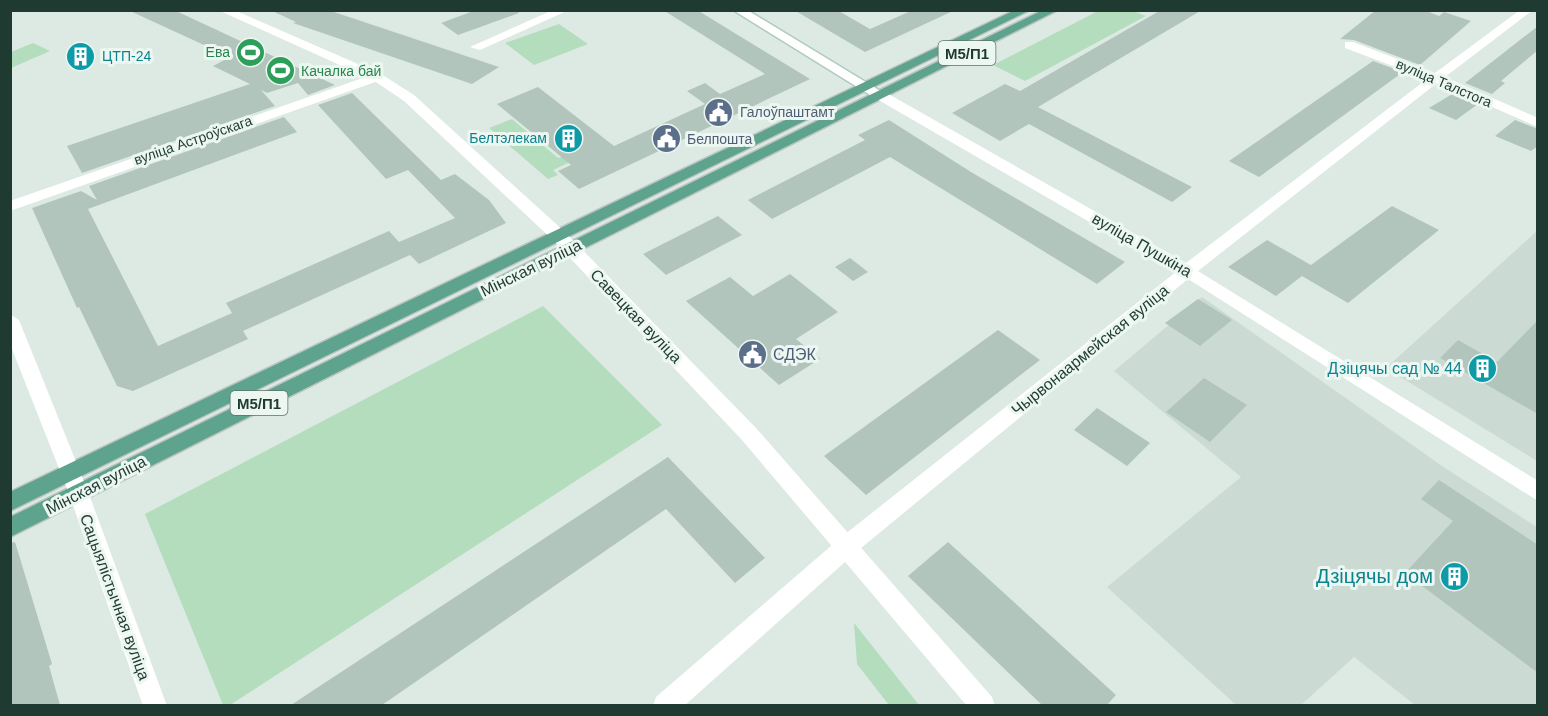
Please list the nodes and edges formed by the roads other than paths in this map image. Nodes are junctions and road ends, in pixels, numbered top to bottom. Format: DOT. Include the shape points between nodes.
graph roads {
  1 [pos="223,10"];
  2 [pos="564,10"];
  3 [pos="738,10"];
  4 [pos="1024,10"];
  5 [pos="1053,10"];
  6 [pos="1528,10"];
  7 [pos="1349,45"];
  8 [pos="476,47"];
  9 [pos="377,77"];
  10 [pos="1436,78"];
  11 [pos="873,91"];
  12 [pos="1538,123"];
  13 [pos="10,206"];
  14 [pos="565,242"];
  15 [pos="1187,271"];
  16 [pos="10,320"];
  17 [pos="74,484"];
  18 [pos="1538,492"];
  19 [pos="10,502"];
  20 [pos="10,528"];
  21 [pos="847,546"];
  22 [pos="155,705"];
  23 [pos="665,705"];
  24 [pos="983,705"];
  1 -- 9 [label="street, Савецкая вуліца"];
  2 -- 8 [label="street"];
  3 -- 11 [label="street, вуліца Пушкіна"];
  4 -- 11 [label="main road, Мінская вуліца / М5/П1"];
  5 -- 11 [label="main road, Мінская вуліца / М5/П1"];
  6 -- 10 [label="street, Чырвонаармейская вуліца"];
  7 -- 10 [label="street, вуліца Талстога"];
  9 -- 13 [label="street, вуліца Астроўскага"];
  9 -- 14 [label="street, Савецкая вуліца" via="410,98"];
  10 -- 12 [label="street, вуліца Талстога"];
  10 -- 15 [label="street, Чырвонаармейская вуліца"];
  11 -- 14 [label="main road, Мінская вуліца / М5/П1"];
  11 -- 15 [label="street, вуліца Пушкіна"];
  14 -- 17 [label="main road, Мінская вуліца / М5/П1"];
  14 -- 21 [label="street, Савецкая вуліца" via="750,434"];
  15 -- 18 [label="street, вуліца Пушкіна"];
  15 -- 21 [label="street, Чырвонаармейская вуліца"];
  16 -- 17 [label="street, Сацыялістычная вуліца"];
  17 -- 19 [label="main road, Мінская вуліца / М5/П1"];
  17 -- 20 [label="main road, Мінская вуліца / М5/П1"];
  17 -- 22 [label="street, Сацыялістычная вуліца"];
  21 -- 23 [label="street, Чырвонаармейская вуліца"];
  21 -- 24 [label="street, Савецкая вуліца"];
}
